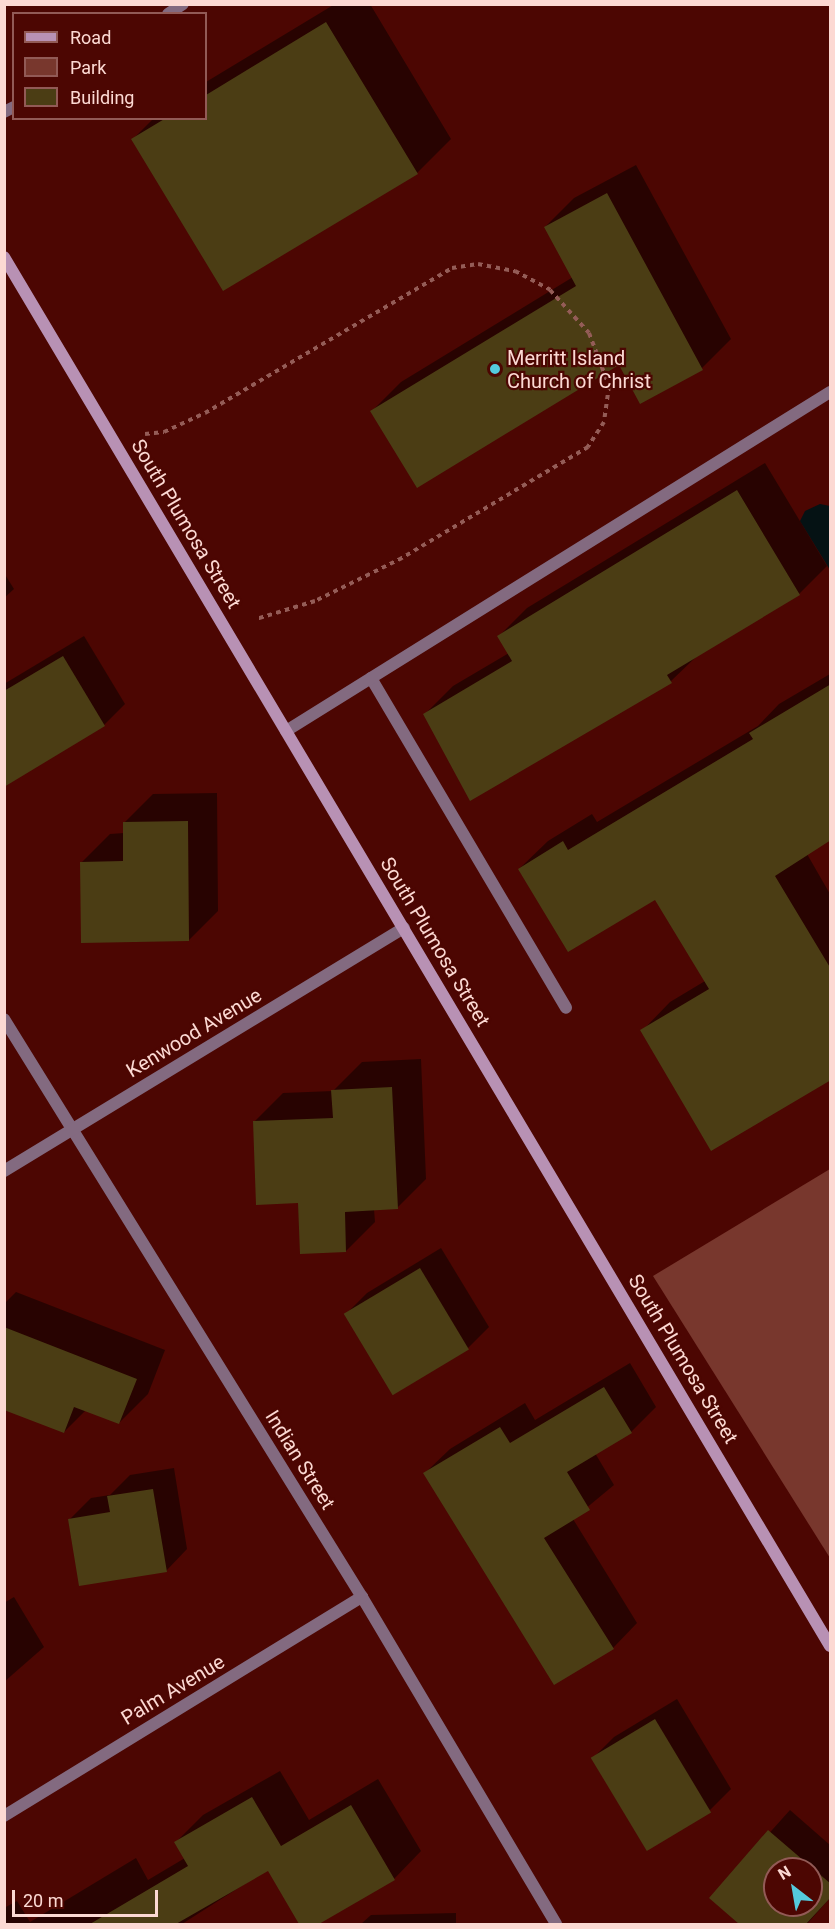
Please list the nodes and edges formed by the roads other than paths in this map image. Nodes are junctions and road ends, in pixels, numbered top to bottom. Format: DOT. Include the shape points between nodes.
graph roads {
  1 [pos="4,257"];
  2 [pos="831,392"];
  3 [pos="371,678"];
  4 [pos="286,730"];
  5 [pos="404,928"];
  6 [pos="566,1008"];
  7 [pos="4,1019"];
  8 [pos="72,1130"];
  9 [pos="4,1171"];
  10 [pos="362,1597"];
  11 [pos="831,1646"];
  12 [pos="4,1816"];
  13 [pos="556,1924"];
  1 -- 4 [label="street, South Plumosa Street"];
  2 -- 3 [label="street"];
  3 -- 4 [label="street"];
  3 -- 6 [label="street"];
  4 -- 5 [label="street, South Plumosa Street"];
  5 -- 8 [label="street, Kenwood Avenue"];
  5 -- 11 [label="street, South Plumosa Street"];
  7 -- 8 [label="street, Indian Street"];
  8 -- 9 [label="street, Kenwood Avenue"];
  8 -- 10 [label="street, Indian Street"];
  10 -- 12 [label="street, Palm Avenue"];
  10 -- 13 [label="street, Indian Street"];
}
